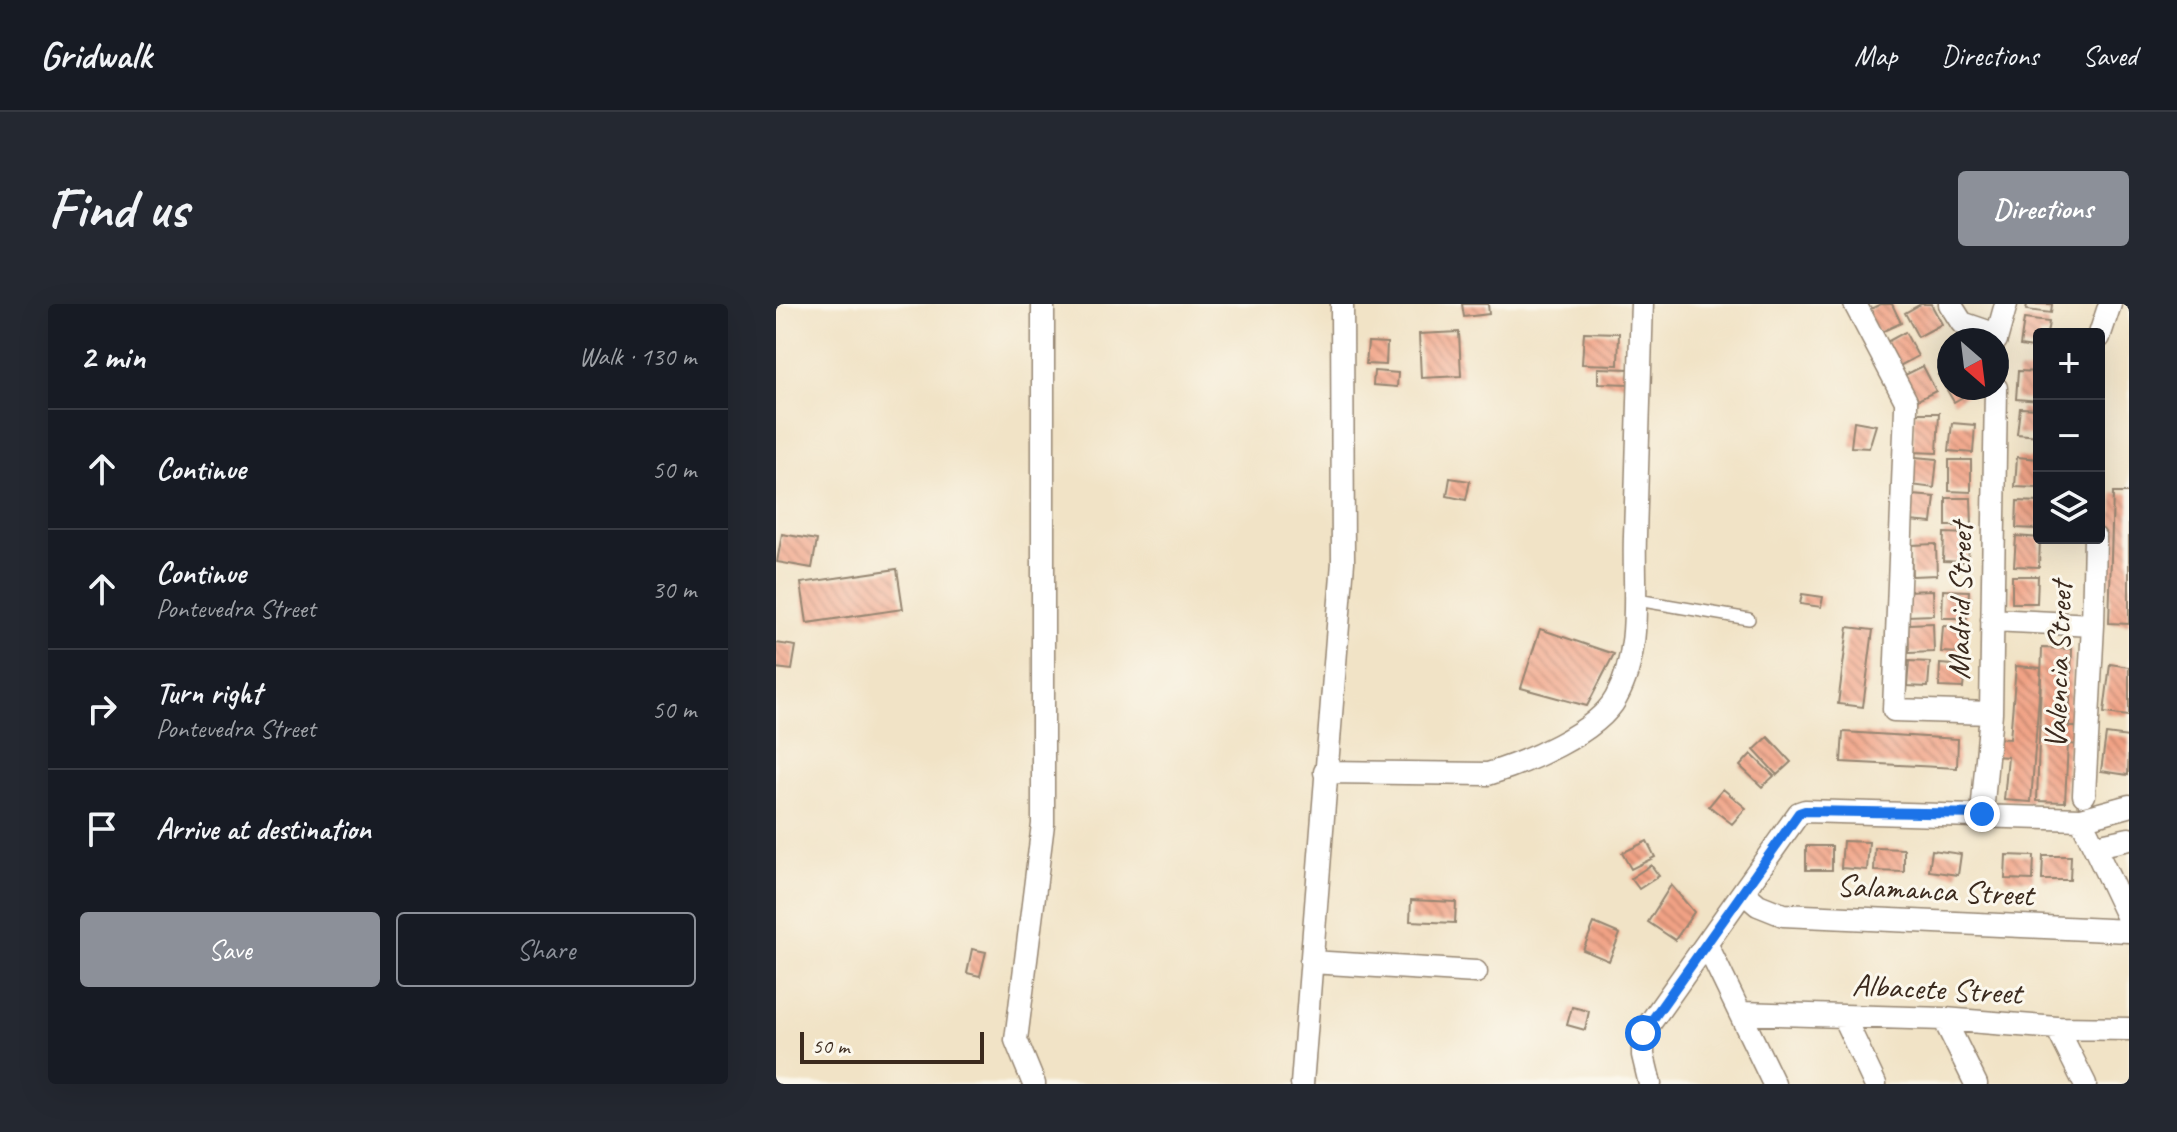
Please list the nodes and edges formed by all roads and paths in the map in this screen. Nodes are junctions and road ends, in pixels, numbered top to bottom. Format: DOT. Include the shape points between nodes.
graph roads {
  1 [pos="1043,304"];
  2 [pos="1342,304"];
  3 [pos="1642,304"];
  4 [pos="1855,304"];
  5 [pos="1950,304"];
  6 [pos="2006,304"];
  7 [pos="2110,304"];
  8 [pos="1973,328"];
  9 [pos="1999,328"];
  10 [pos="2102,328"];
  11 [pos="1996,400"];
  12 [pos="2095,544"];
  13 [pos="1637,600"];
  14 [pos="1749,619"];
  15 [pos="1992,620"];
  16 [pos="2093,625"];
  17 [pos="1991,713"];
  18 [pos="1325,772"];
  19 [pos="2084,795"];
  20 [pos="2129,806"];
  21 [pos="1982,814"];
  22 [pos="2081,819"];
  23 [pos="2129,839"];
  24 [pos="2096,846"];
  25 [pos="1744,893"];
  26 [pos="2129,920"];
  27 [pos="2129,931"];
  28 [pos="1707,945"];
  29 [pos="1311,962"];
  30 [pos="1476,972"];
  31 [pos="1741,1013"];
  32 [pos="1843,1016"];
  33 [pos="1944,1019"];
  34 [pos="2057,1028"];
  35 [pos="2129,1029"];
  36 [pos="1034,1084"];
  37 [pos="1302,1084"];
  38 [pos="1650,1084"];
  39 [pos="1774,1084"];
  40 [pos="1875,1084"];
  41 [pos="1976,1084"];
  42 [pos="2085,1084"];
  1 -- 36 [label="street" via="1043,824 1016,1040"];
  2 -- 18 [label="street" via="1343,562"];
  3 -- 13 [label="street"];
  4 -- 17 [label="street" via="1906,401 1894,710"];
  5 -- 8 [label="street" via="1962,323"];
  6 -- 9 [label="street"];
  7 -- 10 [label="street"];
  11 -- 15 [label="street, Madrid Street"];
  12 -- 16 [label="street, Valencia Street"];
  13 -- 14 [label="lane"];
  13 -- 18 [label="street" via="1628,665 1616,698 1565,742 1488,774"];
  15 -- 16 [label="street"];
  15 -- 17 [label="street, Madrid Street"];
  16 -- 19 [label="street, Valencia Street"];
  17 -- 21 [label="street, Madrid Street"];
  18 -- 29 [label="street"];
  20 -- 22 [label="street"];
  21 -- 22 [label="street"];
  21 -- 25 [label="street" via="1805,811"];
  22 -- 24 [label="street"];
  23 -- 24 [label="street"];
  24 -- 26 [label="street"];
  25 -- 27 [label="street, Salamanca Street" via="1783,915"];
  25 -- 28 [label="street"];
  28 -- 31 [label="street"];
  28 -- 38 [label="street" via="1643,1033"];
  29 -- 30 [label="street"];
  29 -- 37 [label="street"];
  31 -- 32 [label="street, Albacete Street"];
  31 -- 39 [label="street"];
  32 -- 33 [label="street, Albacete Street"];
  32 -- 40 [label="street"];
  33 -- 34 [label="street, Albacete Street"];
  33 -- 41 [label="street"];
  34 -- 35 [label="street, Albacete Street"];
  34 -- 42 [label="street"];
}
